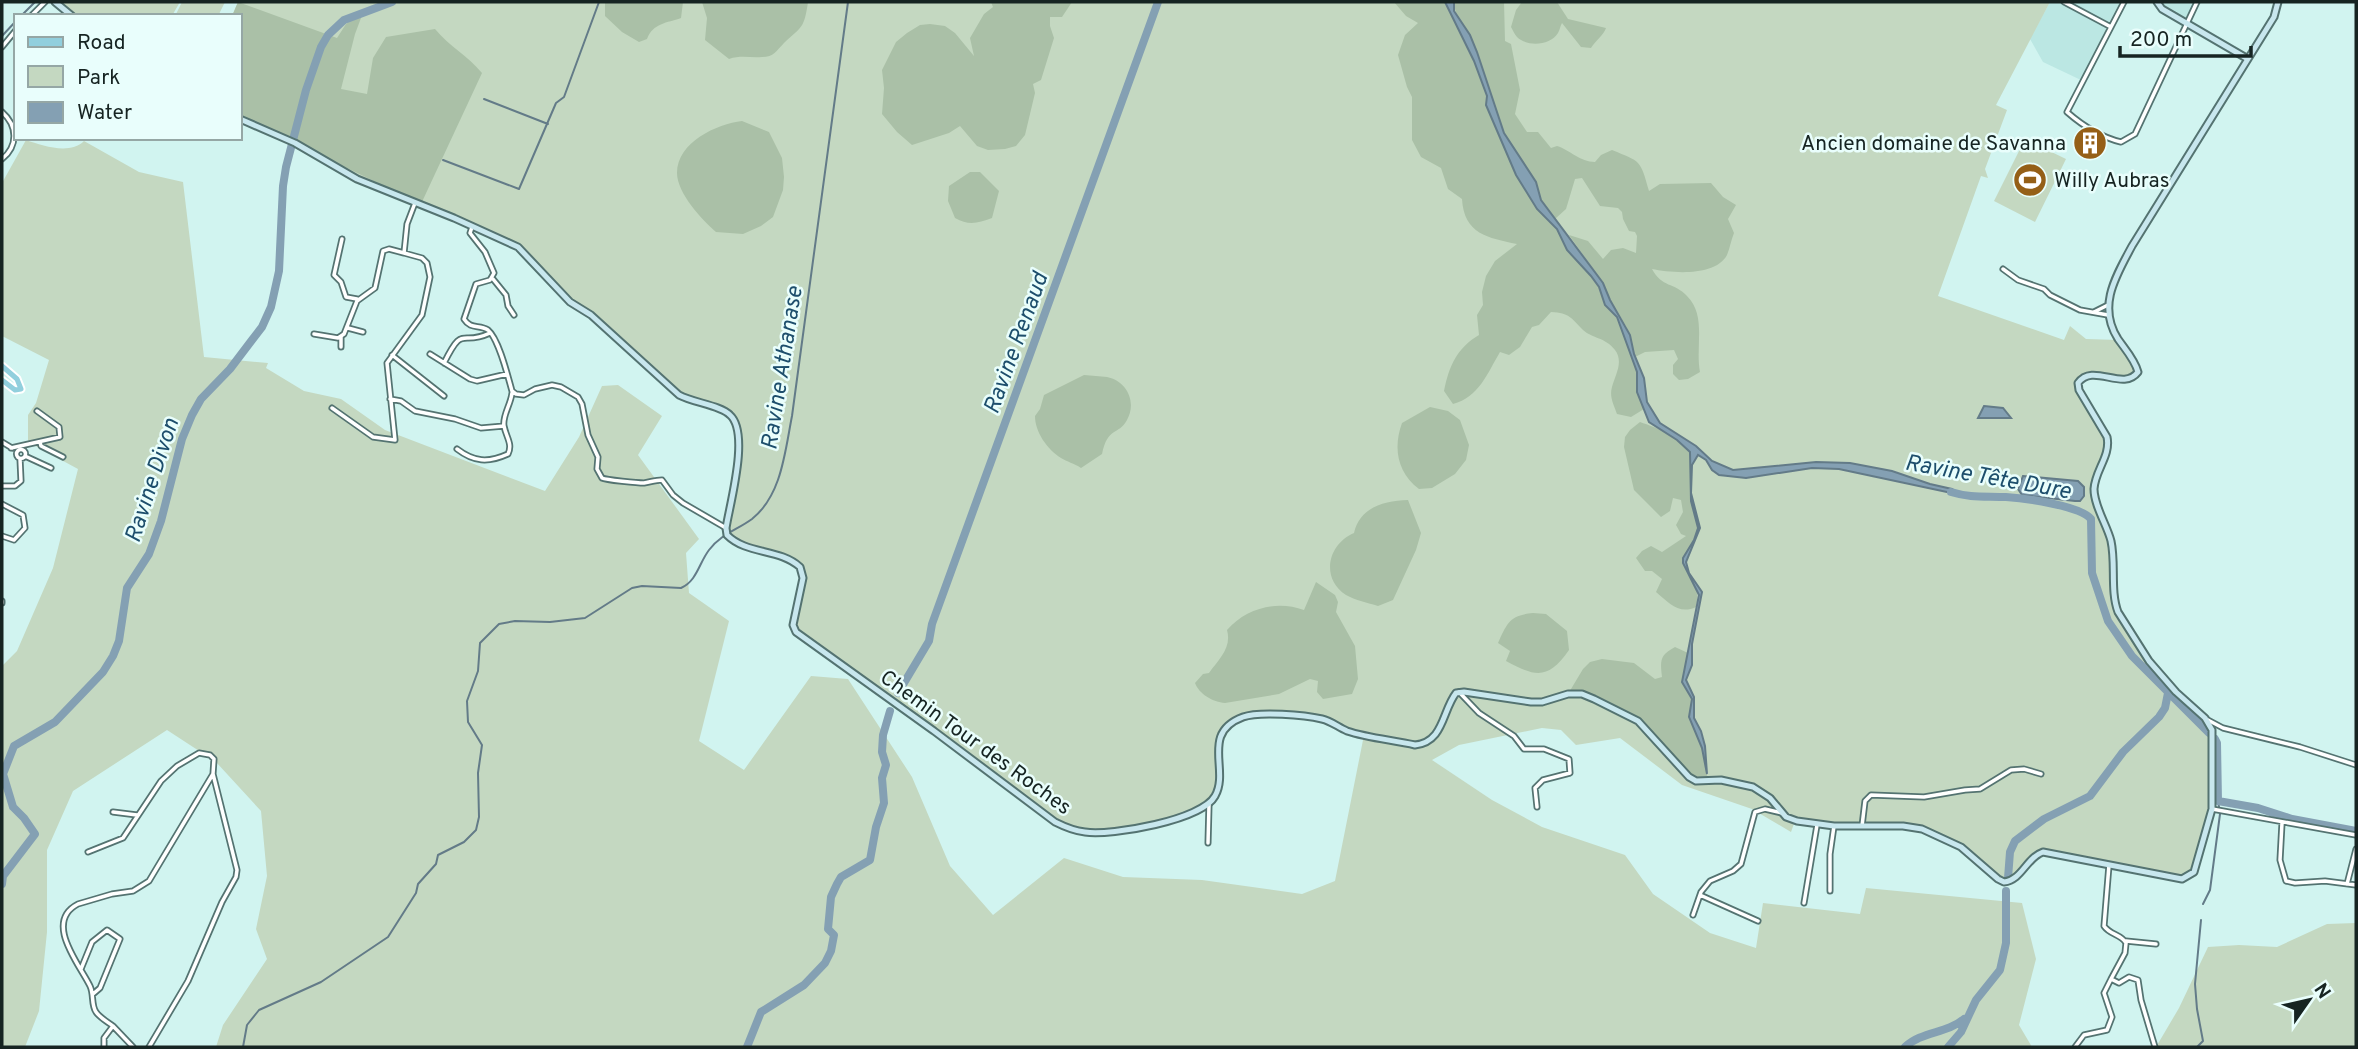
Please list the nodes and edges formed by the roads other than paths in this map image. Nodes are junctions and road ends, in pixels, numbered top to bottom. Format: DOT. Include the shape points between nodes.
graph roads {
  1 [pos="55,2"];
  2 [pos="2064,2"];
  3 [pos="2124,2"];
  4 [pos="2157,2"];
  5 [pos="2197,2"];
  6 [pos="2278,2"];
  7 [pos="70,14"];
  8 [pos="2187,23"];
  9 [pos="2111,27"];
  10 [pos="14,33"];
  11 [pos="2,47"];
  12 [pos="2248,59"];
  13 [pos="2,112"];
  14 [pos="242,119"];
  15 [pos="14,134"];
  16 [pos="15,140"];
  17 [pos="2,159"];
  18 [pos="415,203"];
  19 [pos="472,226"];
  20 [pos="342,239"];
  21 [pos="404,253"];
  22 [pos="2003,270"];
  23 [pos="493,279"];
  24 [pos="359,299"];
  25 [pos="2108,305"];
  26 [pos="2093,313"];
  27 [pos="514,315"];
  28 [pos="2108,315"];
  29 [pos="348,328"];
  30 [pos="363,332"];
  31 [pos="490,333"];
  32 [pos="314,334"];
  33 [pos="341,337"];
  34 [pos="341,347"];
  35 [pos="430,354"];
  36 [pos="392,355"];
  37 [pos="444,363"];
  38 [pos="2,366"];
  39 [pos="507,374"];
  40 [pos="2,380"];
  41 [pos="512,391"];
  42 [pos="444,396"];
  43 [pos="390,399"];
  44 [pos="332,408"];
  45 [pos="37,411"];
  46 [pos="504,426"];
  47 [pos="2,442"];
  48 [pos="40,442"];
  49 [pos="11,448"];
  50 [pos="457,449"];
  51 [pos="64,457"];
  52 [pos="22,458"];
  53 [pos="51,468"];
  54 [pos="2,486"];
  55 [pos="2,504"];
  56 [pos="726,528"];
  57 [pos="2,536"];
  58 [pos="1458,692"];
  59 [pos="2205,718"];
  60 [pos="2356,765"];
  61 [pos="213,774"];
  62 [pos="2041,774"];
  63 [pos="1209,805"];
  64 [pos="1537,807"];
  65 [pos="2212,809"];
  66 [pos="113,813"];
  67 [pos="1782,813"];
  68 [pos="137,815"];
  69 [pos="2282,823"];
  70 [pos="1817,825"];
  71 [pos="1834,826"];
  72 [pos="1863,826"];
  73 [pos="2356,835"];
  74 [pos="1208,843"];
  75 [pos="2356,849"];
  76 [pos="88,852"];
  77 [pos="2109,865"];
  78 [pos="2347,884"];
  79 [pos="2356,885"];
  80 [pos="1830,891"];
  81 [pos="1701,893"];
  82 [pos="1804,903"];
  83 [pos="1693,915"];
  84 [pos="1758,920"];
  85 [pos="2126,941"];
  86 [pos="2156,944"];
  87 [pos="81,969"];
  88 [pos="2111,979"];
  89 [pos="93,994"];
  90 [pos="113,1026"];
  91 [pos="104,1047"];
  92 [pos="133,1047"];
  93 [pos="149,1047"];
  94 [pos="2075,1047"];
  95 [pos="2155,1047"];
  1 -- 7 [label="street"];
  2 -- 9 [label="street"];
  3 -- 9 [label="street"];
  4 -- 8 [label="street"];
  5 -- 8 [label="street"];
  6 -- 12 [label="street"];
  8 -- 9 [label="street" via="2135,134 2122,142 2082,125 2067,111"];
  8 -- 12 [label="street"];
  10 -- 11 [label="street"];
  12 -- 25 [label="street" via="2132,246"];
  13 -- 15 [label="street" via="10,119"];
  14 -- 18 [label="street" via="357,179"];
  16 -- 17 [label="street"];
  18 -- 19 [label="street"];
  18 -- 21 [label="street"];
  19 -- 23 [label="street" via="470,233 493,268"];
  19 -- 56 [label="street" via="525,252 570,302 591,315 680,395 733,417 740,447"];
  20 -- 24 [label="street" via="334,275 346,297"];
  21 -- 24 [label="street" via="383,251 375,288"];
  21 -- 36 [label="street" via="422,258 430,277 422,315"];
  22 -- 26 [label="street"];
  23 -- 27 [label="street"];
  23 -- 31 [label="street" via="477,284 464,319 471,327"];
  24 -- 29 [label="street"];
  25 -- 26 [label="street"];
  25 -- 28 [label="street"];
  26 -- 28 [label="street"];
  28 -- 59 [label="street" via="2138,372 2125,380 2098,375 2078,383 2108,445 2094,494 2115,564 2115,604 2139,648"];
  29 -- 30 [label="street"];
  29 -- 33 [label="street"];
  31 -- 37 [label="street" via="458,339"];
  31 -- 39 [label="street"];
  32 -- 33 [label="street"];
  33 -- 34 [label="street"];
  35 -- 37 [label="street"];
  36 -- 42 [label="street"];
  36 -- 43 [label="street" via="387,363"];
  37 -- 39 [label="street" via="477,381"];
  38 -- 40 [label="main road" via="21,389"];
  39 -- 41 [label="street"];
  41 -- 46 [label="street"];
  41 -- 56 [label="street" via="524,395 552,384 578,397 602,478 644,483 662,480 683,503"];
  43 -- 44 [label="street" via="396,440 373,437"];
  43 -- 46 [label="street" via="415,411 481,428"];
  45 -- 48 [label="street" via="61,432 58,438"];
  46 -- 50 [label="street" via="510,447 505,456 474,460"];
  47 -- 49 [label="street"];
  48 -- 49 [label="street"];
  48 -- 51 [label="street"];
  49 -- 52 [label="street"];
  52 -- 53 [label="street"];
  52 -- 54 [label="street" via="21,481"];
  55 -- 57 [label="street" via="23,515 25,528 14,540"];
  56 -- 63 [label="street, Chemin Tour des Roches" via="736,544 785,557 800,567 803,578 793,625 796,632 1055,822 1087,833 1124,831 1199,812"];
  58 -- 63 [label="street" via="1442,728 1415,745 1347,731 1322,719 1261,714 1233,722 1217,747 1219,787"];
  58 -- 64 [label="street" via="1524,749 1544,749 1569,759 1570,774 1543,780 1535,788"];
  58 -- 67 [label="street" via="1531,702 1582,694 1638,721 1689,777 1744,784 1765,793"];
  59 -- 60 [label="street" via="2223,728"];
  59 -- 65 [label="street" via="2213,735"];
  61 -- 68 [label="street" via="214,759 199,753 172,770"];
  61 -- 87 [label="street" via="144,886 69,910 65,938"];
  61 -- 93 [label="street" via="236,877 188,981"];
  62 -- 72 [label="street" via="2011,770 1980,789 1924,797 1871,795 1865,801"];
  63 -- 74 [label="street"];
  65 -- 69 [label="street"];
  65 -- 77 [label="street" via="2189,876 2172,879"];
  66 -- 68 [label="street"];
  67 -- 70 [label="street" via="1794,821"];
  67 -- 81 [label="street" via="1755,812 1741,864 1710,881"];
  68 -- 76 [label="street" via="123,838"];
  69 -- 73 [label="street"];
  69 -- 78 [label="street" via="2280,860 2286,881"];
  70 -- 71 [label="street"];
  70 -- 82 [label="street"];
  71 -- 72 [label="street"];
  71 -- 80 [label="street"];
  72 -- 77 [label="street" via="1903,826 1938,835 1961,847 2004,882 2017,877 2032,857 2043,852"];
  75 -- 78 [label="street"];
  77 -- 85 [label="street" via="2104,926"];
  78 -- 79 [label="street"];
  81 -- 83 [label="street"];
  81 -- 84 [label="street"];
  85 -- 86 [label="street"];
  85 -- 88 [label="street"];
  87 -- 89 [label="street"];
  87 -- 89 [label="street" via="92,942 107,930 120,939 100,988"];
  88 -- 94 [label="street" via="2104,993 2112,1017 2107,1030 2084,1035"];
  88 -- 95 [label="street" via="2119,983 2129,977 2138,979"];
  89 -- 90 [label="street" via="96,1013"];
  90 -- 91 [label="street" via="104,1038"];
  90 -- 92 [label="street"];
}
